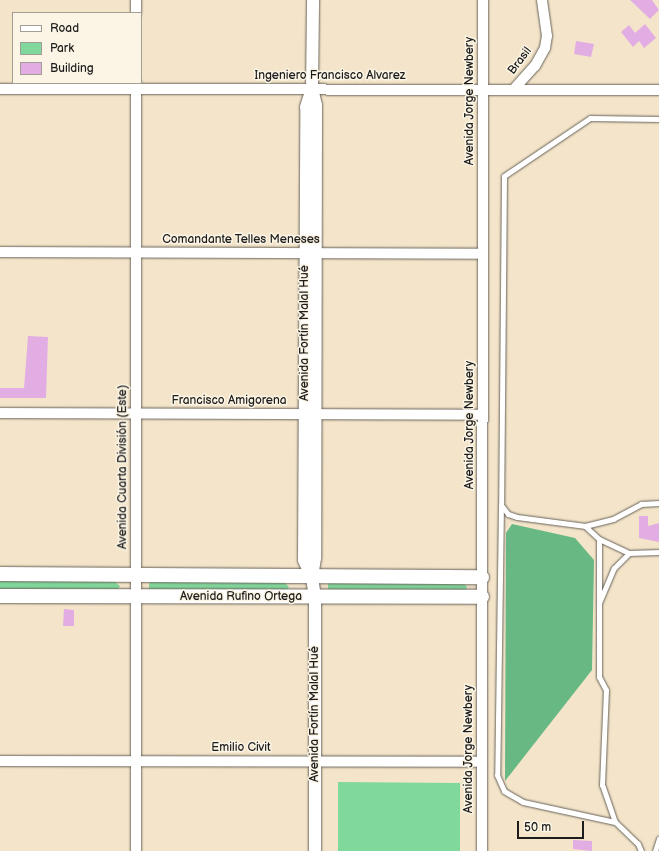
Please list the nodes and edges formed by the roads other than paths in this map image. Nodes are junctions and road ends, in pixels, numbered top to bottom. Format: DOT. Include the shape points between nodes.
graph roads {
  1 [pos="136,0"];
  2 [pos="313,0"];
  3 [pos="483,0"];
  4 [pos="542,0"];
  5 [pos="136,12"];
  6 [pos="136,86"];
  7 [pos="312,88"];
  8 [pos="0,89"];
  9 [pos="483,89"];
  10 [pos="514,89"];
  11 [pos="659,90"];
  12 [pos="659,119"];
  13 [pos="0,252"];
  14 [pos="136,253"];
  15 [pos="311,254"];
  16 [pos="483,254"];
  17 [pos="0,414"];
  18 [pos="136,414"];
  19 [pos="310,415"];
  20 [pos="483,415"];
  21 [pos="659,503"];
  22 [pos="501,505"];
  23 [pos="585,526"];
  24 [pos="599,539"];
  25 [pos="659,552"];
  26 [pos="629,554"];
  27 [pos="0,574"];
  28 [pos="136,575"];
  29 [pos="482,577"];
  30 [pos="312,578"];
  31 [pos="0,596"];
  32 [pos="136,596"];
  33 [pos="316,597"];
  34 [pos="482,597"];
  35 [pos="599,602"];
  36 [pos="0,761"];
  37 [pos="136,761"];
  38 [pos="315,761"];
  39 [pos="482,762"];
  40 [pos="614,822"];
  41 [pos="659,839"];
  42 [pos="656,849"];
  43 [pos="136,851"];
  44 [pos="315,851"];
  45 [pos="482,851"];
  46 [pos="641,851"];
  1 -- 5 [label="street"];
  2 -- 7 [label="street, Avenida Fortín Malal Hué"];
  3 -- 9 [label="street, Avenida Jorge Newbery"];
  4 -- 10 [label="street, Brasil" via="547,36 545,48 536,66"];
  6 -- 7 [label="street, Ingeniero Francisco Alvarez"];
  6 -- 8 [label="street, Ingeniero Francisco Alvarez"];
  6 -- 14 [label="street, Avenida Cuarta División (Este)"];
  7 -- 9 [label="street, Ingeniero Francisco Alvarez"];
  7 -- 15 [label="street, Avenida Fortín Malal Hué" via="306,107"];
  9 -- 10 [label="street, Ingeniero Francisco Alvarez"];
  9 -- 16 [label="street, Avenida Jorge Newbery"];
  10 -- 11 [label="street, Ingeniero Francisco Alvarez"];
  12 -- 22 [label="lane" via="590,118 504,176"];
  13 -- 14 [label="street, Comandante Telles Meneses"];
  14 -- 15 [label="street, Comandante Telles Meneses"];
  14 -- 18 [label="street, Avenida Cuarta División (Este)"];
  15 -- 16 [label="street, Comandante Telles Meneses"];
  15 -- 19 [label="street, Avenida Fortín Malal Hué"];
  16 -- 20 [label="street, Avenida Jorge Newbery"];
  17 -- 18 [label="street, Francisco Amigorena"];
  18 -- 19 [label="street, Francisco Amigorena"];
  18 -- 28 [label="street, Avenida Cuarta División (Este)"];
  19 -- 20 [label="street, Francisco Amigorena"];
  19 -- 30 [label="street, Avenida Fortín Malal Hué" via="304,560"];
  20 -- 29 [label="street, Avenida Jorge Newbery"];
  21 -- 23 [label="lane" via="641,504 613,519"];
  22 -- 23 [label="lane" via="508,514 518,517"];
  22 -- 40 [label="lane" via="497,775 504,791 523,802"];
  23 -- 24 [label="lane"];
  24 -- 26 [label="lane"];
  24 -- 35 [label="lane"];
  25 -- 26 [label="lane"];
  26 -- 35 [label="lane" via="614,568"];
  27 -- 28 [label="main road, Avenida Rufino Ortega"];
  28 -- 30 [label="main road, Avenida Rufino Ortega"];
  28 -- 32 [label="street, Avenida Cuarta División (Este)"];
  29 -- 30 [label="main road, Avenida Rufino Ortega"];
  29 -- 34 [label="street, Avenida Jorge Newbery"];
  30 -- 33 [label="street, Avenida Fortín Malal Hué"];
  31 -- 32 [label="main road, Avenida Rufino Ortega"];
  32 -- 33 [label="main road, Avenida Rufino Ortega"];
  32 -- 37 [label="street, Avenida Cuarta División (Este)"];
  33 -- 34 [label="main road, Avenida Rufino Ortega"];
  33 -- 38 [label="street, Avenida Fortín Malal Hué"];
  34 -- 39 [label="street, Avenida Jorge Newbery"];
  35 -- 40 [label="lane" via="599,677 606,690 602,785"];
  36 -- 37 [label="street, Emilio Civit"];
  37 -- 38 [label="street, Emilio Civit"];
  37 -- 43 [label="street, Avenida Cuarta División (Este)"];
  38 -- 39 [label="street, Emilio Civit"];
  38 -- 44 [label="street, Avenida Fortín Malal Hué"];
  39 -- 45 [label="street, Avenida Jorge Newbery"];
  40 -- 46 [label="lane" via="638,844"];
  41 -- 42 [label="lane"];
}
